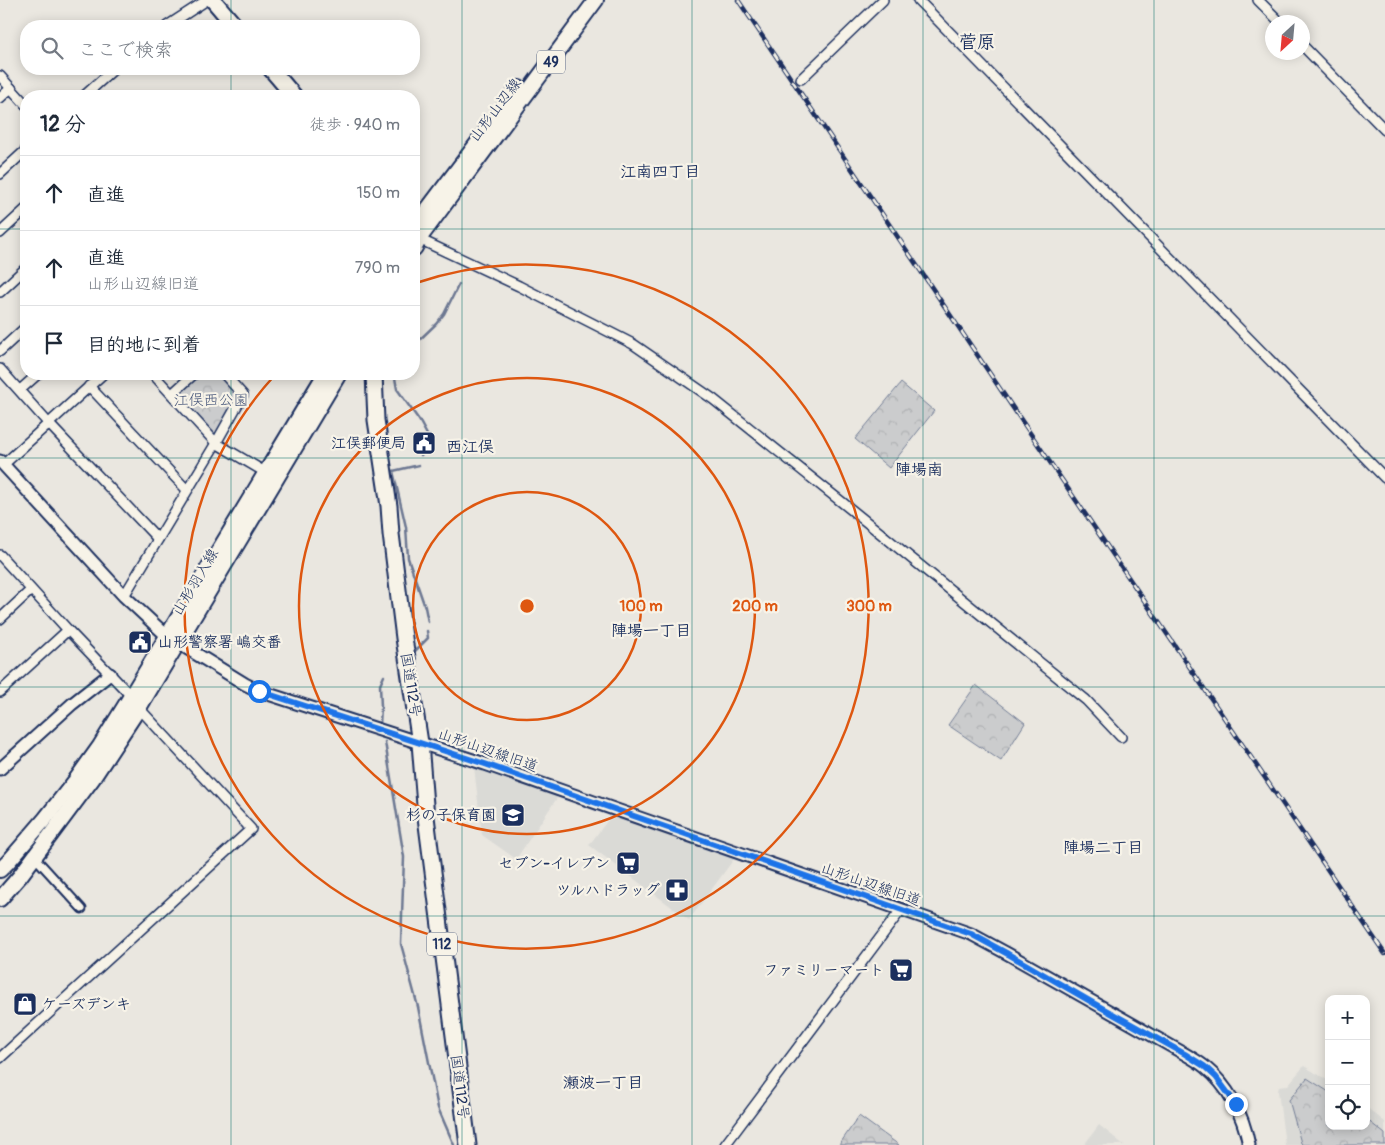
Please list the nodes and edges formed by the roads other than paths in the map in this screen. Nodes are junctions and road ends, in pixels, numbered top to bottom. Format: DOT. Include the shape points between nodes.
graph roads {
  1 [pos="207,0"];
  2 [pos="213,0"];
  3 [pos="586,0"];
  4 [pos="596,0"];
  5 [pos="883,0"];
  6 [pos="918,0"];
  7 [pos="1258,0"];
  8 [pos="1273,15"];
  9 [pos="176,20"];
  10 [pos="230,20"];
  11 [pos="1310,54"];
  12 [pos="107,75"];
  13 [pos="276,75"];
  14 [pos="0,76"];
  15 [pos="801,79"];
  16 [pos="11,88"];
  17 [pos="91,90"];
  18 [pos="289,90"];
  19 [pos="0,98"];
  20 [pos="20,98"];
  21 [pos="500,121"];
  22 [pos="1385,130"];
  23 [pos="20,156"];
  24 [pos="0,174"];
  25 [pos="20,214"];
  26 [pos="420,230"];
  27 [pos="0,233"];
  28 [pos="420,239"];
  29 [pos="20,274"];
  30 [pos="0,292"];
  31 [pos="20,333"];
  32 [pos="0,351"];
  33 [pos="0,369"];
  34 [pos="31,380"];
  35 [pos="96,380"];
  36 [pos="159,380"];
  37 [pos="187,380"];
  38 [pos="229,380"];
  39 [pos="321,380"];
  40 [pos="335,380"];
  41 [pos="374,380"];
  42 [pos="90,386"];
  43 [pos="20,390"];
  44 [pos="172,394"];
  45 [pos="49,424"];
  46 [pos="216,443"];
  47 [pos="1,465"];
  48 [pos="265,472"];
  49 [pos="1385,478"];
  50 [pos="187,490"];
  51 [pos="158,539"];
  52 [pos="0,555"];
  53 [pos="31,590"];
  54 [pos="124,596"];
  55 [pos="0,619"];
  56 [pos="68,630"];
  57 [pos="172,640"];
  58 [pos="110,674"];
  59 [pos="0,692"];
  60 [pos="135,702"];
  61 [pos="1121,737"];
  62 [pos="420,743"];
  63 [pos="0,769"];
  64 [pos="40,863"];
  65 [pos="0,870"];
  66 [pos="0,899"];
  67 [pos="82,909"];
  68 [pos="901,910"];
  69 [pos="0,1058"];
  70 [pos="468,1145"];
  71 [pos="725,1145"];
  72 [pos="1249,1145"];
  1 -- 9 [label="street"];
  2 -- 10 [label="highway"];
  3 -- 21 [label="main road, 山形山辺線 / 49"];
  4 -- 21 [label="main road, 山形山辺線 / 49"];
  5 -- 15 [label="street"];
  6 -- 49 [label="street"];
  7 -- 8 [label="street"];
  11 -- 22 [label="street"];
  12 -- 17 [label="street"];
  13 -- 18 [label="highway"];
  14 -- 16 [label="street"];
  16 -- 19 [label="street"];
  16 -- 20 [label="street"];
  21 -- 26 [label="main road, 山形山辺線 / 49"];
  23 -- 24 [label="street"];
  25 -- 27 [label="street"];
  28 -- 61 [label="street" via="633,344 713,399 1086,700"];
  29 -- 30 [label="street"];
  31 -- 32 [label="street"];
  33 -- 43 [label="street"];
  34 -- 43 [label="street"];
  35 -- 42 [label="street"];
  36 -- 44 [label="street"];
  37 -- 44 [label="street"];
  38 -- 46 [label="street" via="243,395"];
  39 -- 48 [label="main road, 山形羽入線"];
  40 -- 57 [label="main road, 山形羽入線"];
  41 -- 62 [label="highway, 国道112号 / 112" via="376,420"];
  42 -- 45 [label="street"];
  42 -- 50 [label="street"];
  43 -- 45 [label="street"];
  44 -- 46 [label="street"];
  45 -- 47 [label="street"];
  45 -- 51 [label="street"];
  46 -- 48 [label="street"];
  46 -- 50 [label="street"];
  47 -- 54 [label="street, 山形山辺線旧道"];
  48 -- 57 [label="main road, 山形羽入線"];
  50 -- 51 [label="street"];
  51 -- 54 [label="street"];
  52 -- 53 [label="street"];
  53 -- 55 [label="street"];
  53 -- 56 [label="street"];
  54 -- 57 [label="street, 山形山辺線旧道"];
  56 -- 58 [label="street"];
  56 -- 59 [label="street"];
  57 -- 60 [label="main road, 山形羽入線"];
  57 -- 62 [label="street, 山形山辺線旧道" via="259,691"];
  58 -- 60 [label="street"];
  58 -- 63 [label="street"];
  60 -- 65 [label="main road, 山形羽入線" via="45,819"];
  60 -- 66 [label="main road, 山形羽入線" via="93,778"];
  60 -- 69 [label="street" via="251,829"];
  62 -- 68 [label="street, 山形山辺線旧道"];
  62 -- 70 [label="highway, 国道112号 / 112" via="428,836"];
  64 -- 67 [label="street"];
  68 -- 71 [label="street"];
  68 -- 72 [label="street, 山形山辺線旧道" via="971,934 1204,1066 1236,1104"];
}
